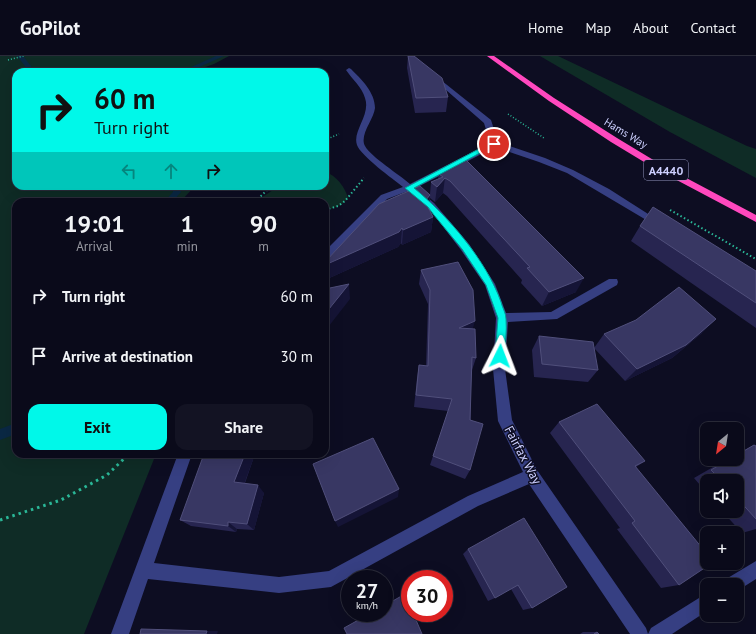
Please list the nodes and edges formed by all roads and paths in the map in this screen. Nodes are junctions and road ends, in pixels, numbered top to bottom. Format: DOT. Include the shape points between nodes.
graph roads {
  1 [pos="24,56"];
  2 [pos="490,56"];
  3 [pos="8,60"];
  4 [pos="425,69"];
  5 [pos="349,70"];
  6 [pos="341,133"];
  7 [pos="329,138"];
  8 [pos="494,144"];
  9 [pos="365,177"];
  10 [pos="409,188"];
  11 [pos="267,190"];
  12 [pos="259,198"];
  13 [pos="329,209"];
  14 [pos="651,219"];
  15 [pos="756,219"];
  16 [pos="329,253"];
  17 [pos="613,282"];
  18 [pos="502,318"];
  19 [pos="125,458"];
  20 [pos="184,458"];
  21 [pos="532,474"];
  22 [pos="0,520"];
  23 [pos="756,569"];
  24 [pos="144,570"];
  25 [pos="742,578"];
  26 [pos="700,606"];
  27 [pos="120,634"];
  28 [pos="640,634"];
  29 [pos="657,634"];
  1 -- 3 [label="path"];
  2 -- 15 [label="highway, Hams Way / A4440" via="586,122 658,166"];
  4 -- 8 [label="street" via="482,115 488,122"];
  5 -- 10 [label="street, Fairfax Way" via="369,97 370,108 360,139 361,146"];
  6 -- 7 [label="path"];
  8 -- 10 [label="street"];
  8 -- 14 [label="street" via="535,156 584,178"];
  9 -- 13 [label="path" via="341,205"];
  10 -- 16 [label="street" via="384,198"];
  10 -- 18 [label="street, Fairfax Way" via="430,206 465,247 490,284"];
  11 -- 12 [label="path"];
  17 -- 18 [label="street" via="553,316"];
  18 -- 21 [label="street, Fairfax Way" via="499,369 505,421"];
  19 -- 22 [label="path" via="108,475 61,500"];
  20 -- 24 [label="street"];
  21 -- 24 [label="street" via="473,501 331,579 278,585"];
  21 -- 28 [label="street, Fairfax Way"];
  23 -- 25 [label="street"];
  24 -- 27 [label="street"];
  26 -- 29 [label="street"];
}
